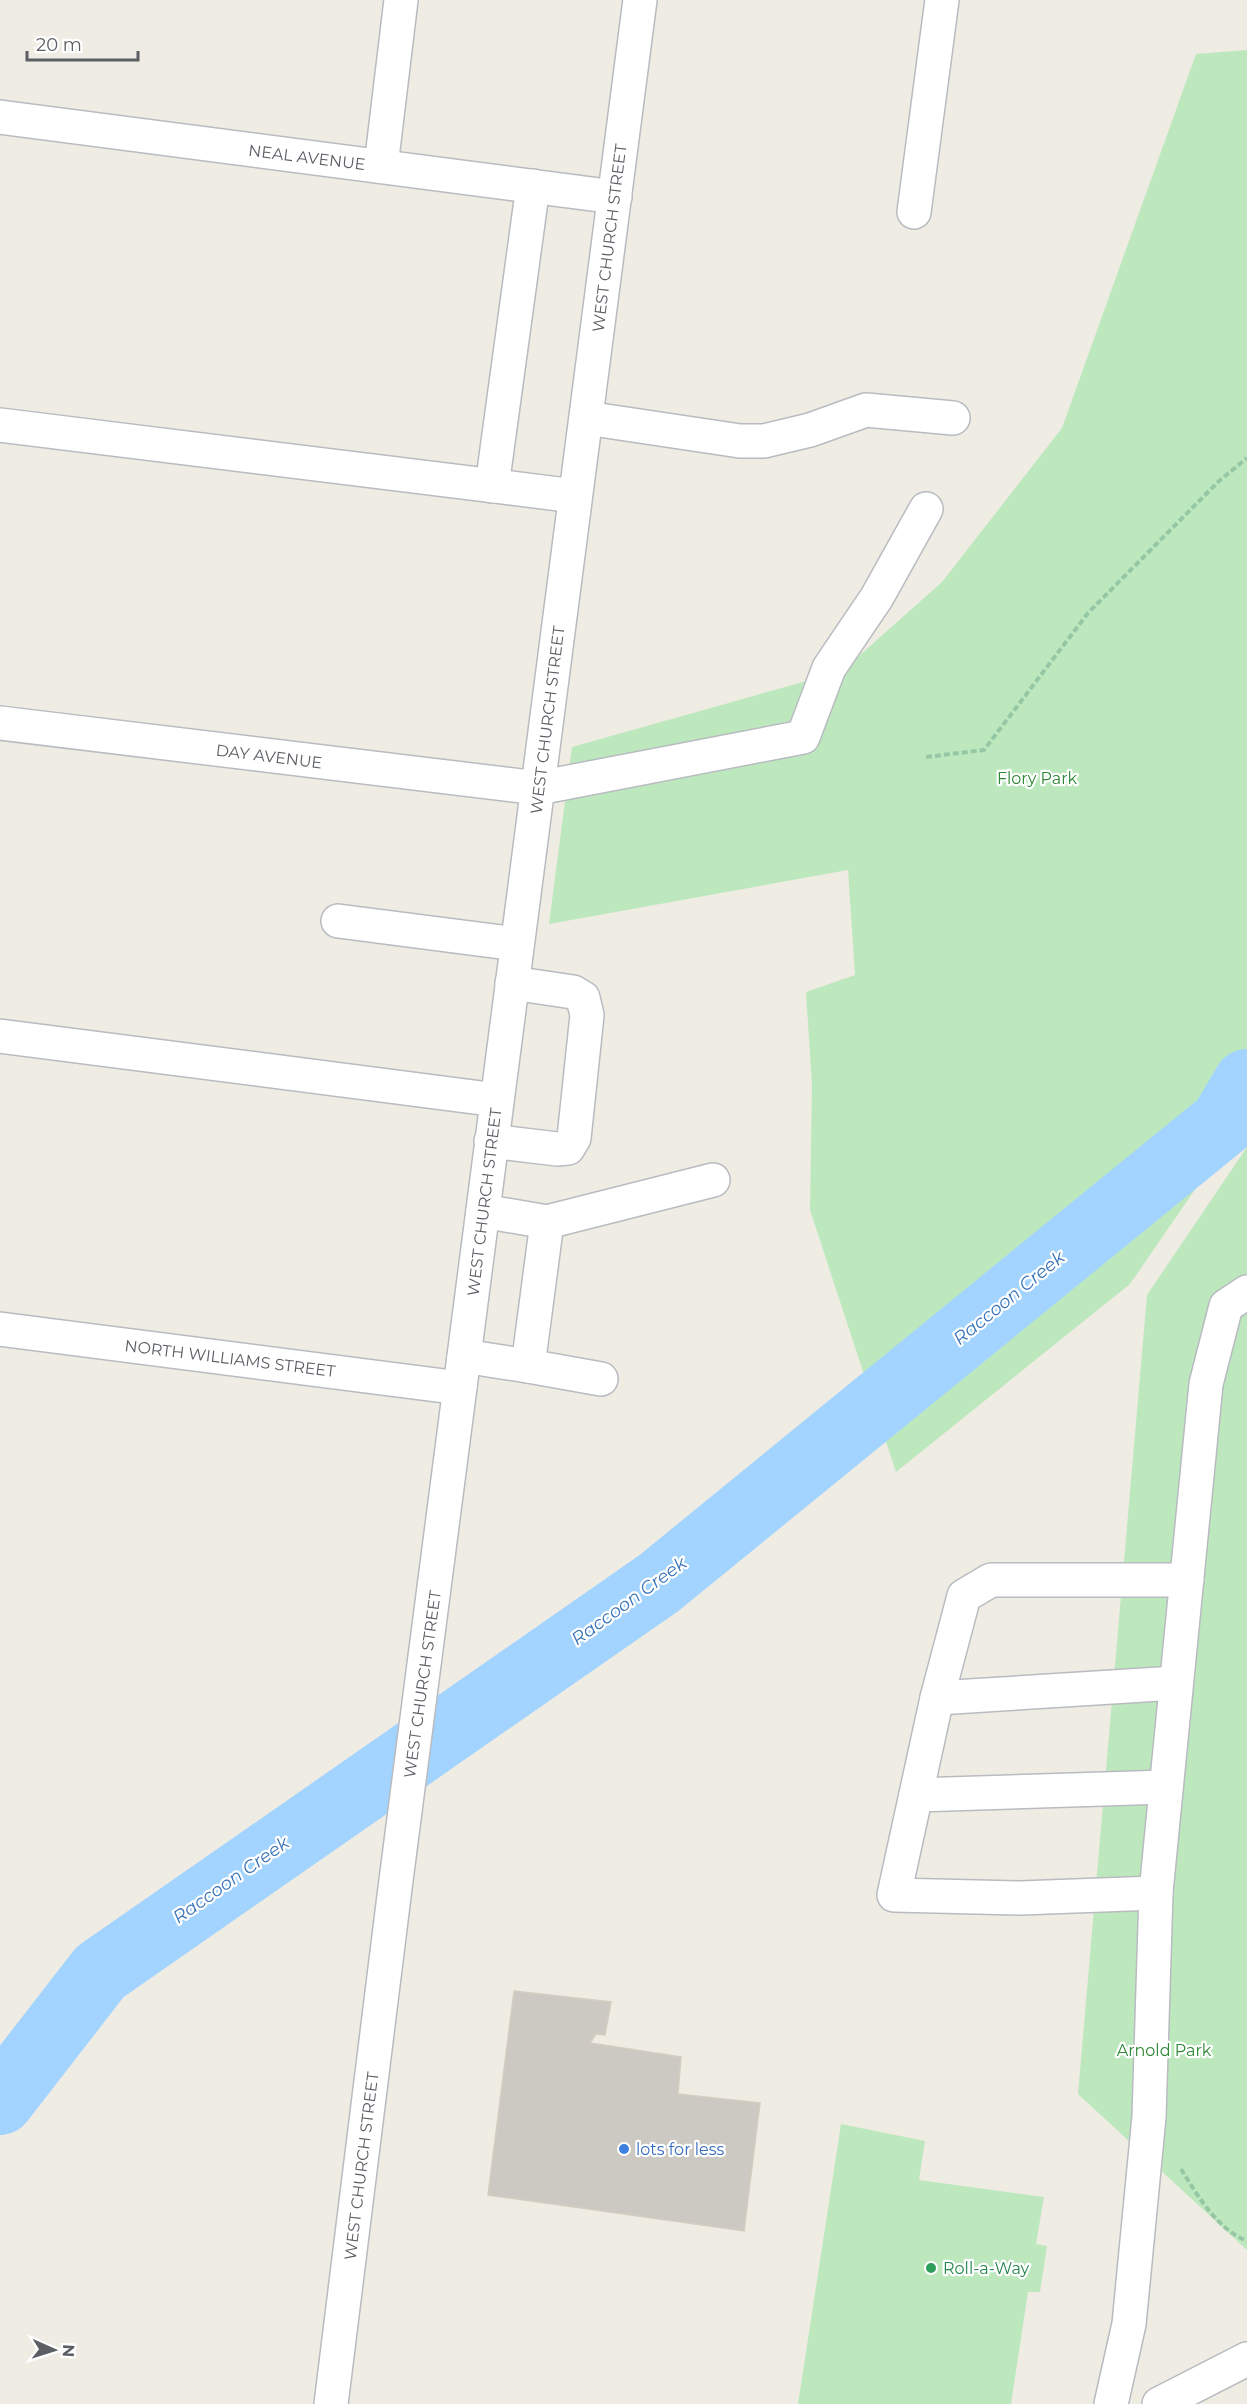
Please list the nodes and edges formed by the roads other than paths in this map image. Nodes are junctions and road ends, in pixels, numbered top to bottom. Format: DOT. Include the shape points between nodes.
graph roads {
  1 [pos="401,0"];
  2 [pos="640,0"];
  3 [pos="942,0"];
  4 [pos="0,117"];
  5 [pos="381,166"];
  6 [pos="534,186"];
  7 [pos="615,197"];
  8 [pos="914,212"];
  9 [pos="586,418"];
  10 [pos="952,418"];
  11 [pos="0,424"];
  12 [pos="492,486"];
  13 [pos="575,496"];
  14 [pos="926,509"];
  15 [pos="0,723"];
  16 [pos="538,788"];
  17 [pos="338,921"];
  18 [pos="517,944"];
  19 [pos="512,983"];
  20 [pos="0,1036"];
  21 [pos="497,1100"];
  22 [pos="492,1141"];
  23 [pos="713,1180"];
  24 [pos="483,1211"];
  25 [pos="547,1222"];
  26 [pos="1247,1292"];
  27 [pos="0,1329"];
  28 [pos="528,1366"];
  29 [pos="462,1372"];
  30 [pos="601,1379"];
  31 [pos="1187,1580"];
  32 [pos="1176,1683"];
  33 [pos="937,1698"];
  34 [pos="1166,1787"];
  35 [pos="916,1795"];
  36 [pos="1155,1893"];
  37 [pos="1247,2359"];
  38 [pos="331,2404"];
  39 [pos="1111,2404"];
  40 [pos="1159,2404"];
  1 -- 5 [label="street"];
  2 -- 7 [label="street, WEST CHURCH STREET"];
  3 -- 8 [label="street"];
  4 -- 5 [label="street, NEAL AVENUE"];
  5 -- 6 [label="street, NEAL AVENUE"];
  6 -- 7 [label="street, NEAL AVENUE"];
  6 -- 12 [label="street"];
  7 -- 9 [label="street, WEST CHURCH STREET"];
  9 -- 10 [label="street" via="740,441 765,441 810,430 866,410"];
  9 -- 13 [label="street, WEST CHURCH STREET"];
  11 -- 12 [label="street"];
  12 -- 13 [label="street"];
  13 -- 16 [label="street, WEST CHURCH STREET"];
  14 -- 16 [label="street, DAY AVENUE" via="877,597 829,668 803,737"];
  15 -- 16 [label="street, DAY AVENUE"];
  16 -- 18 [label="street, WEST CHURCH STREET"];
  17 -- 18 [label="street"];
  18 -- 19 [label="street, WEST CHURCH STREET"];
  19 -- 21 [label="street, WEST CHURCH STREET"];
  19 -- 22 [label="street" via="573,992 582,998 587,1015 574,1138 568,1148 557,1149"];
  20 -- 21 [label="street"];
  21 -- 22 [label="street, WEST CHURCH STREET"];
  22 -- 24 [label="street, WEST CHURCH STREET"];
  23 -- 25 [label="street"];
  24 -- 25 [label="street"];
  24 -- 29 [label="street, WEST CHURCH STREET"];
  25 -- 28 [label="street"];
  26 -- 31 [label="street" via="1226,1306 1206,1384"];
  27 -- 29 [label="street, NORTH WILLIAMS STREET"];
  28 -- 29 [label="street, NORTH WILLIAMS STREET"];
  28 -- 30 [label="street, NORTH WILLIAMS STREET"];
  29 -- 38 [label="street, WEST CHURCH STREET"];
  31 -- 32 [label="street"];
  31 -- 33 [label="street" via="991,1580 964,1596"];
  32 -- 33 [label="street"];
  32 -- 34 [label="street"];
  33 -- 35 [label="street"];
  34 -- 35 [label="street"];
  34 -- 36 [label="street"];
  35 -- 36 [label="street" via="894,1895 1020,1898"];
  36 -- 39 [label="street" via="1149,2117 1129,2324"];
  37 -- 40 [label="street"];
}
